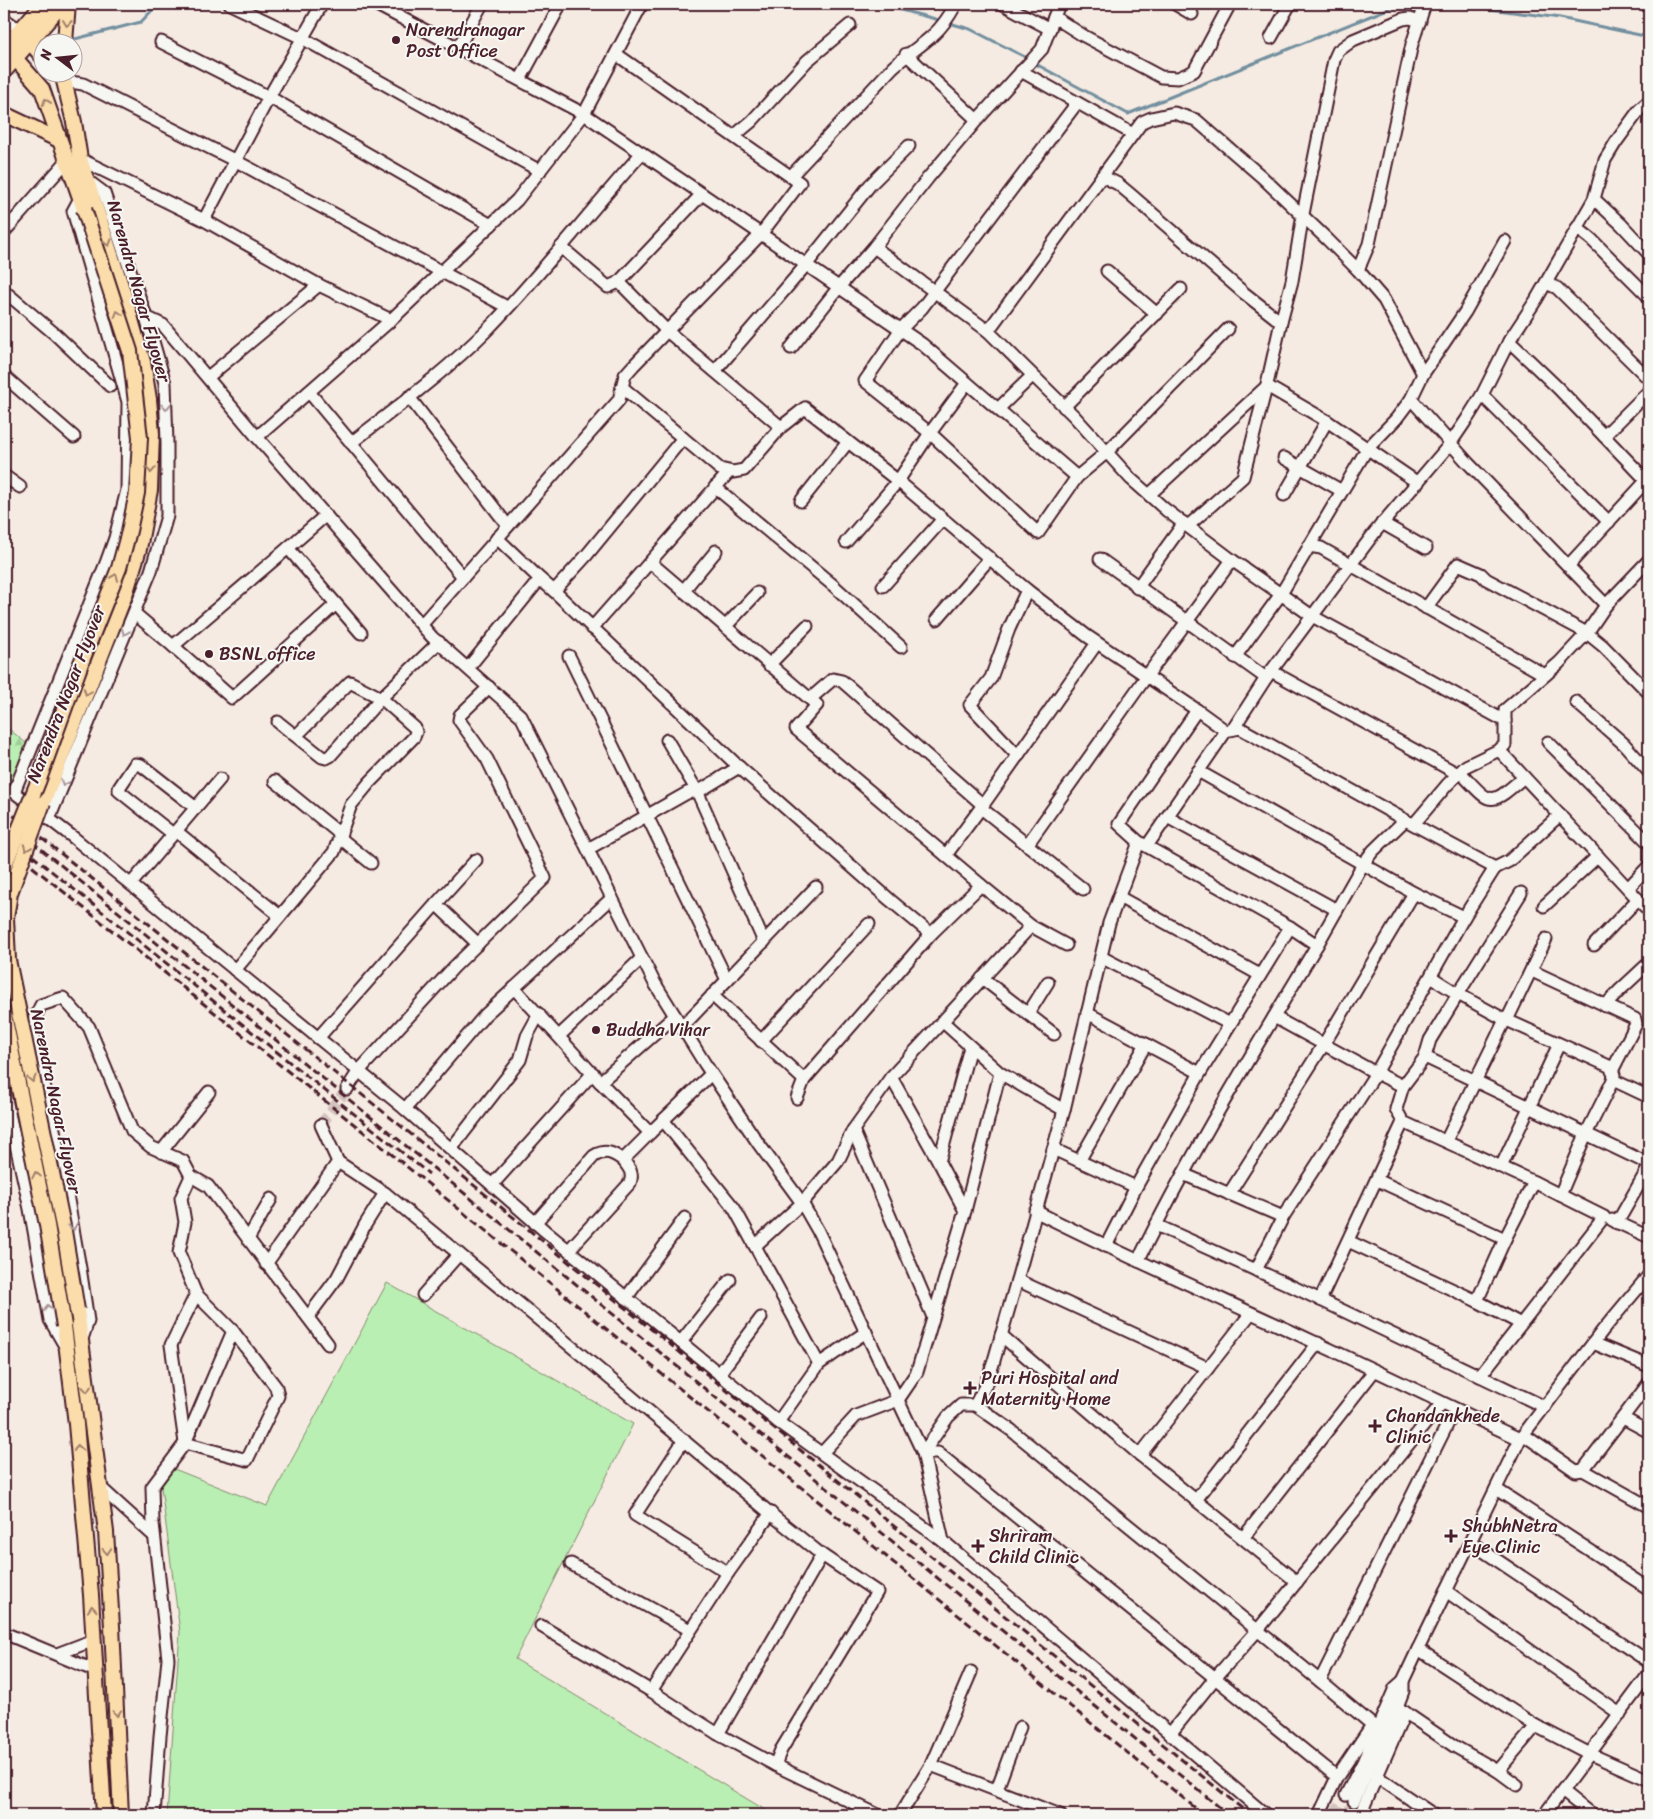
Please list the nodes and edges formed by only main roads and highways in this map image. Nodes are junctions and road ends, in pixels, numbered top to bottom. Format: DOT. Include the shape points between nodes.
graph roads {
  1 [pos="44,4"];
  2 [pos="60,4"];
  3 [pos="68,4"];
  4 [pos="66,32"];
  5 [pos="26,36"];
  6 [pos="32,44"];
  7 [pos="7,50"];
  8 [pos="4,70"];
  9 [pos="63,82"];
  10 [pos="4,114"];
  11 [pos="59,140"];
  12 [pos="85,201"];
  13 [pos="4,867"];
  14 [pos="4,1015"];
  15 [pos="104,1815"];
  16 [pos="121,1815"];
  1 -- 5 [label="highway"];
  2 -- 5 [label="highway"];
  3 -- 4 [label="main road, one-way"];
  5 -- 6 [label="main road"];
  5 -- 7 [label="highway"];
  7 -- 8 [label="highway"];
  11 -- 7 [label="main road, one-way" via="42,90"];
  9 -- 12 [label="main road, Narendra Nagar Flyover" via="88,181"];
  10 -- 11 [label="main road"];
  11 -- 12 [label="main road"];
  13 -- 12 [label="main road, Narendra Nagar Flyover, one-way, bridge" via="119,568 136,493 140,438 130,351"];
  12 -- 16 [label="main road, Narendra Nagar Flyover, one-way, bridge" via="143,362 152,434 150,490 139,549 125,595 10,893 6,918 8,960 64,1231 77,1310 106,1532"];
  15 -- 14 [label="main road, Narendra Nagar Flyover, one-way, bridge" via="94,1640 68,1352 47,1225"];
}
